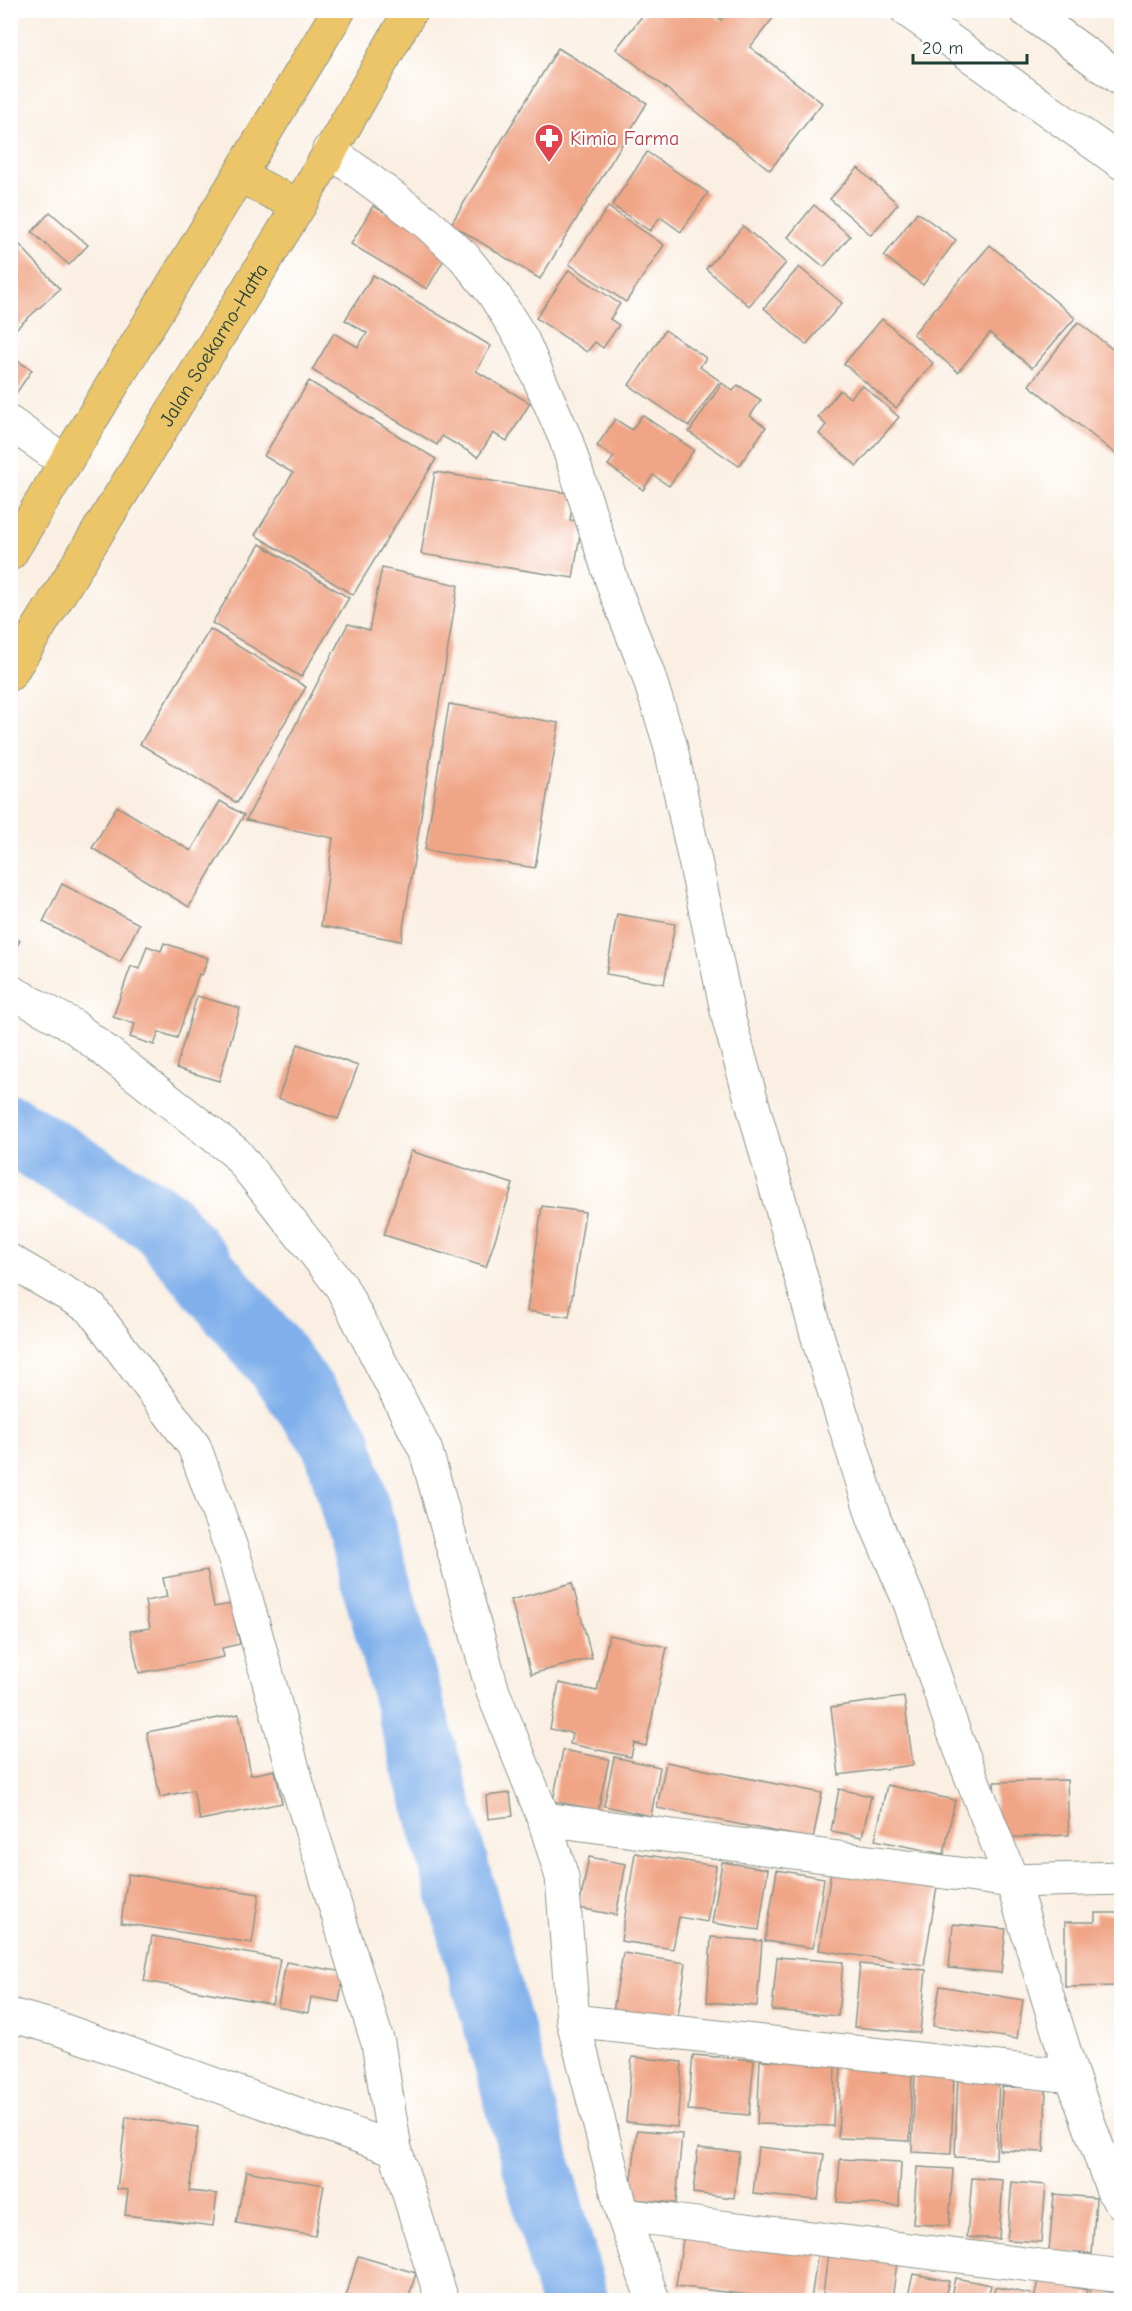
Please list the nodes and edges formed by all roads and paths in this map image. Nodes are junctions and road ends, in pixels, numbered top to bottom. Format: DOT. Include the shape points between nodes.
graph roads {
  1 [pos="339,10"];
  2 [pos="411,10"];
  3 [pos="907,10"];
  4 [pos="1026,10"];
  5 [pos="1122,80"];
  6 [pos="329,150"];
  7 [pos="1122,163"];
  8 [pos="240,176"];
  9 [pos="298,206"];
  10 [pos="10,423"];
  11 [pos="64,462"];
  12 [pos="10,554"];
  13 [pos="10,674"];
  14 [pos="10,992"];
  15 [pos="10,1260"];
  16 [pos="544,1820"];
  17 [pos="1122,1878"];
  18 [pos="1012,1881"];
  19 [pos="10,2015"];
  20 [pos="573,2021"];
  21 [pos="1072,2076"];
  22 [pos="395,2149"];
  23 [pos="1122,2203"];
  24 [pos="623,2215"];
  25 [pos="1122,2276"];
  26 [pos="442,2301"];
  27 [pos="653,2301"];
  1 -- 8 [label="highway"];
  2 -- 6 [label="highway, Jalan Soekarno-Hatta"];
  3 -- 7 [label="street"];
  4 -- 5 [label="street"];
  6 -- 9 [label="highway, Jalan Soekarno-Hatta"];
  6 -- 18 [label="street" via="426,222 464,257 522,339 566,440 670,744 729,1020 823,1356 874,1519 910,1603 953,1731"];
  8 -- 9 [label="highway"];
  8 -- 11 [label="highway"];
  9 -- 13 [label="highway, Jalan Soekarno-Hatta"];
  10 -- 11 [label="street"];
  11 -- 12 [label="highway"];
  14 -- 16 [label="street" via="72,1024 236,1153 341,1286 426,1451 493,1692"];
  15 -- 22 [label="street" via="91,1308 194,1446 235,1559 298,1786 378,2043"];
  16 -- 18 [label="street"];
  16 -- 20 [label="street" via="562,1877"];
  17 -- 18 [label="street"];
  18 -- 21 [label="street"];
  19 -- 22 [label="street" via="54,2027"];
  20 -- 21 [label="street"];
  20 -- 24 [label="street"];
  21 -- 23 [label="street" via="1113,2191"];
  22 -- 26 [label="street"];
  24 -- 25 [label="street"];
  24 -- 27 [label="street"];
}
